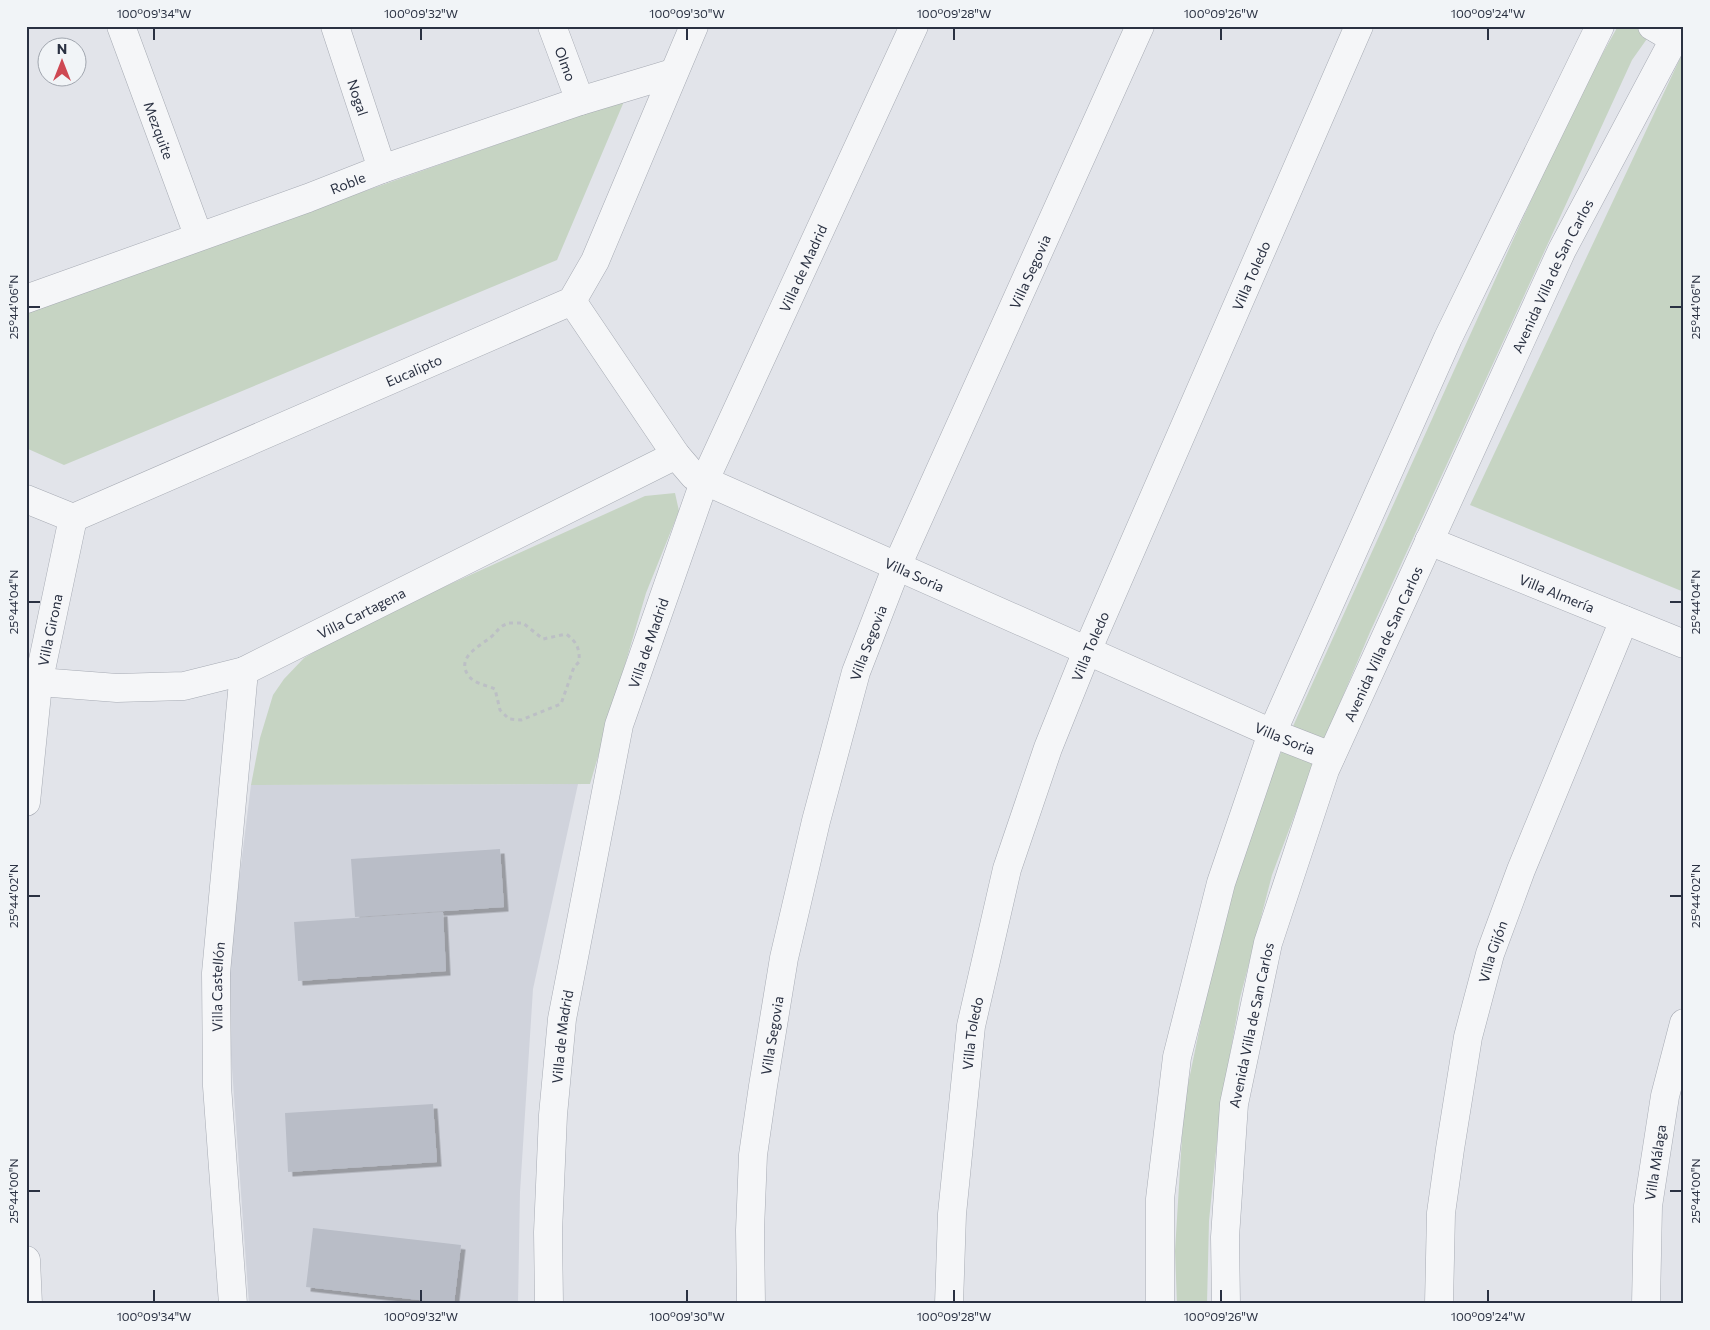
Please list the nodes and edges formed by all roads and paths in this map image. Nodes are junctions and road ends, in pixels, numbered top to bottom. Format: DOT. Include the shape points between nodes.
graph roads {
  1 [pos="121,26"];
  2 [pos="335,26"];
  3 [pos="552,26"];
  4 [pos="694,26"];
  5 [pos="914,26"];
  6 [pos="1140,26"];
  7 [pos="1358,26"];
  8 [pos="1600,26"];
  9 [pos="1669,30"];
  10 [pos="673,72"];
  11 [pos="580,101"];
  12 [pos="382,168"];
  13 [pos="198,235"];
  14 [pos="26,299"];
  15 [pos="572,301"];
  16 [pos="676,455"];
  17 [pos="704,482"];
  18 [pos="26,499"];
  19 [pos="73,518"];
  20 [pos="1430,541"];
  21 [pos="897,566"];
  22 [pos="1624,620"];
  23 [pos="1684,644"];
  24 [pos="1087,651"];
  25 [pos="244,671"];
  26 [pos="32,682"];
  27 [pos="561,704"];
  28 [pos="1272,733"];
  29 [pos="1331,756"];
  30 [pos="26,802"];
  31 [pos="1684,1023"];
  32 [pos="26,1260"];
  33 [pos="28,1304"];
  34 [pos="233,1304"];
  35 [pos="549,1304"];
  36 [pos="751,1304"];
  37 [pos="949,1304"];
  38 [pos="1160,1304"];
  39 [pos="1226,1304"];
  40 [pos="1439,1304"];
  41 [pos="1646,1304"];
  1 -- 13 [label="street, Mezquite"];
  2 -- 12 [label="street, Nogal"];
  3 -- 11 [label="street, Olmo"];
  4 -- 10 [label="street"];
  5 -- 17 [label="street, Villa de Madrid"];
  6 -- 21 [label="street, Villa Segovia"];
  7 -- 24 [label="street, Villa Toledo"];
  8 -- 28 [label="street" via="1448,338"];
  9 -- 20 [label="street, Avenida Villa de San Carlos" via="1562,250"];
  10 -- 11 [label="street, Roble"];
  10 -- 15 [label="street" via="595,261"];
  11 -- 12 [label="street, Roble"];
  12 -- 13 [label="street, Roble" via="308,198"];
  13 -- 14 [label="street, Roble"];
  15 -- 16 [label="street, Villa Soria"];
  15 -- 19 [label="street, Eucalipto"];
  16 -- 17 [label="street, Villa Soria" via="694,476"];
  16 -- 25 [label="street, Villa Cartagena"];
  17 -- 21 [label="street, Villa Soria"];
  17 -- 35 [label="street, Villa de Madrid" via="619,725 562,1019 553,1115 548,1232"];
  18 -- 19 [label="street"];
  19 -- 26 [label="street, Villa Girona"];
  20 -- 22 [label="street, Villa Almería"];
  20 -- 29 [label="street, Avenida Villa de San Carlos"];
  21 -- 24 [label="street, Villa Soria"];
  21 -- 36 [label="street, Villa Segovia" via="856,672 784,958 752,1155"];
  22 -- 23 [label="street, Villa Almería"];
  22 -- 40 [label="street, Villa Gijón" via="1521,870 1490,954 1468,1037 1450,1149 1441,1213"];
  24 -- 28 [label="street, Villa Soria"];
  24 -- 37 [label="street, Villa Toledo" via="1048,748 1007,869 971,1026 952,1214"];
  25 -- 26 [label="street, Villa Cartagena" via="184,686 117,688"];
  25 -- 34 [label="street, Villa Castellón" via="216,973 217,1086"];
  26 -- 30 [label="street, Villa Girona"];
  27 -- 27 [label="path" via="574,667 579,662 580,651 566,634 542,638 523,623 509,623 499,627 469,653 466,659 468,676 496,690 500,710 509,719 521,720"];
  28 -- 29 [label="street, Villa Soria"];
  28 -- 38 [label="street" via="1221,882 1177,1056 1160,1199"];
  29 -- 39 [label="street, Avenida Villa de San Carlos" via="1268,943 1234,1104 1225,1237"];
  31 -- 41 [label="street, Villa Málaga" via="1665,1096 1648,1206"];
  32 -- 33 [label="street"];
}
